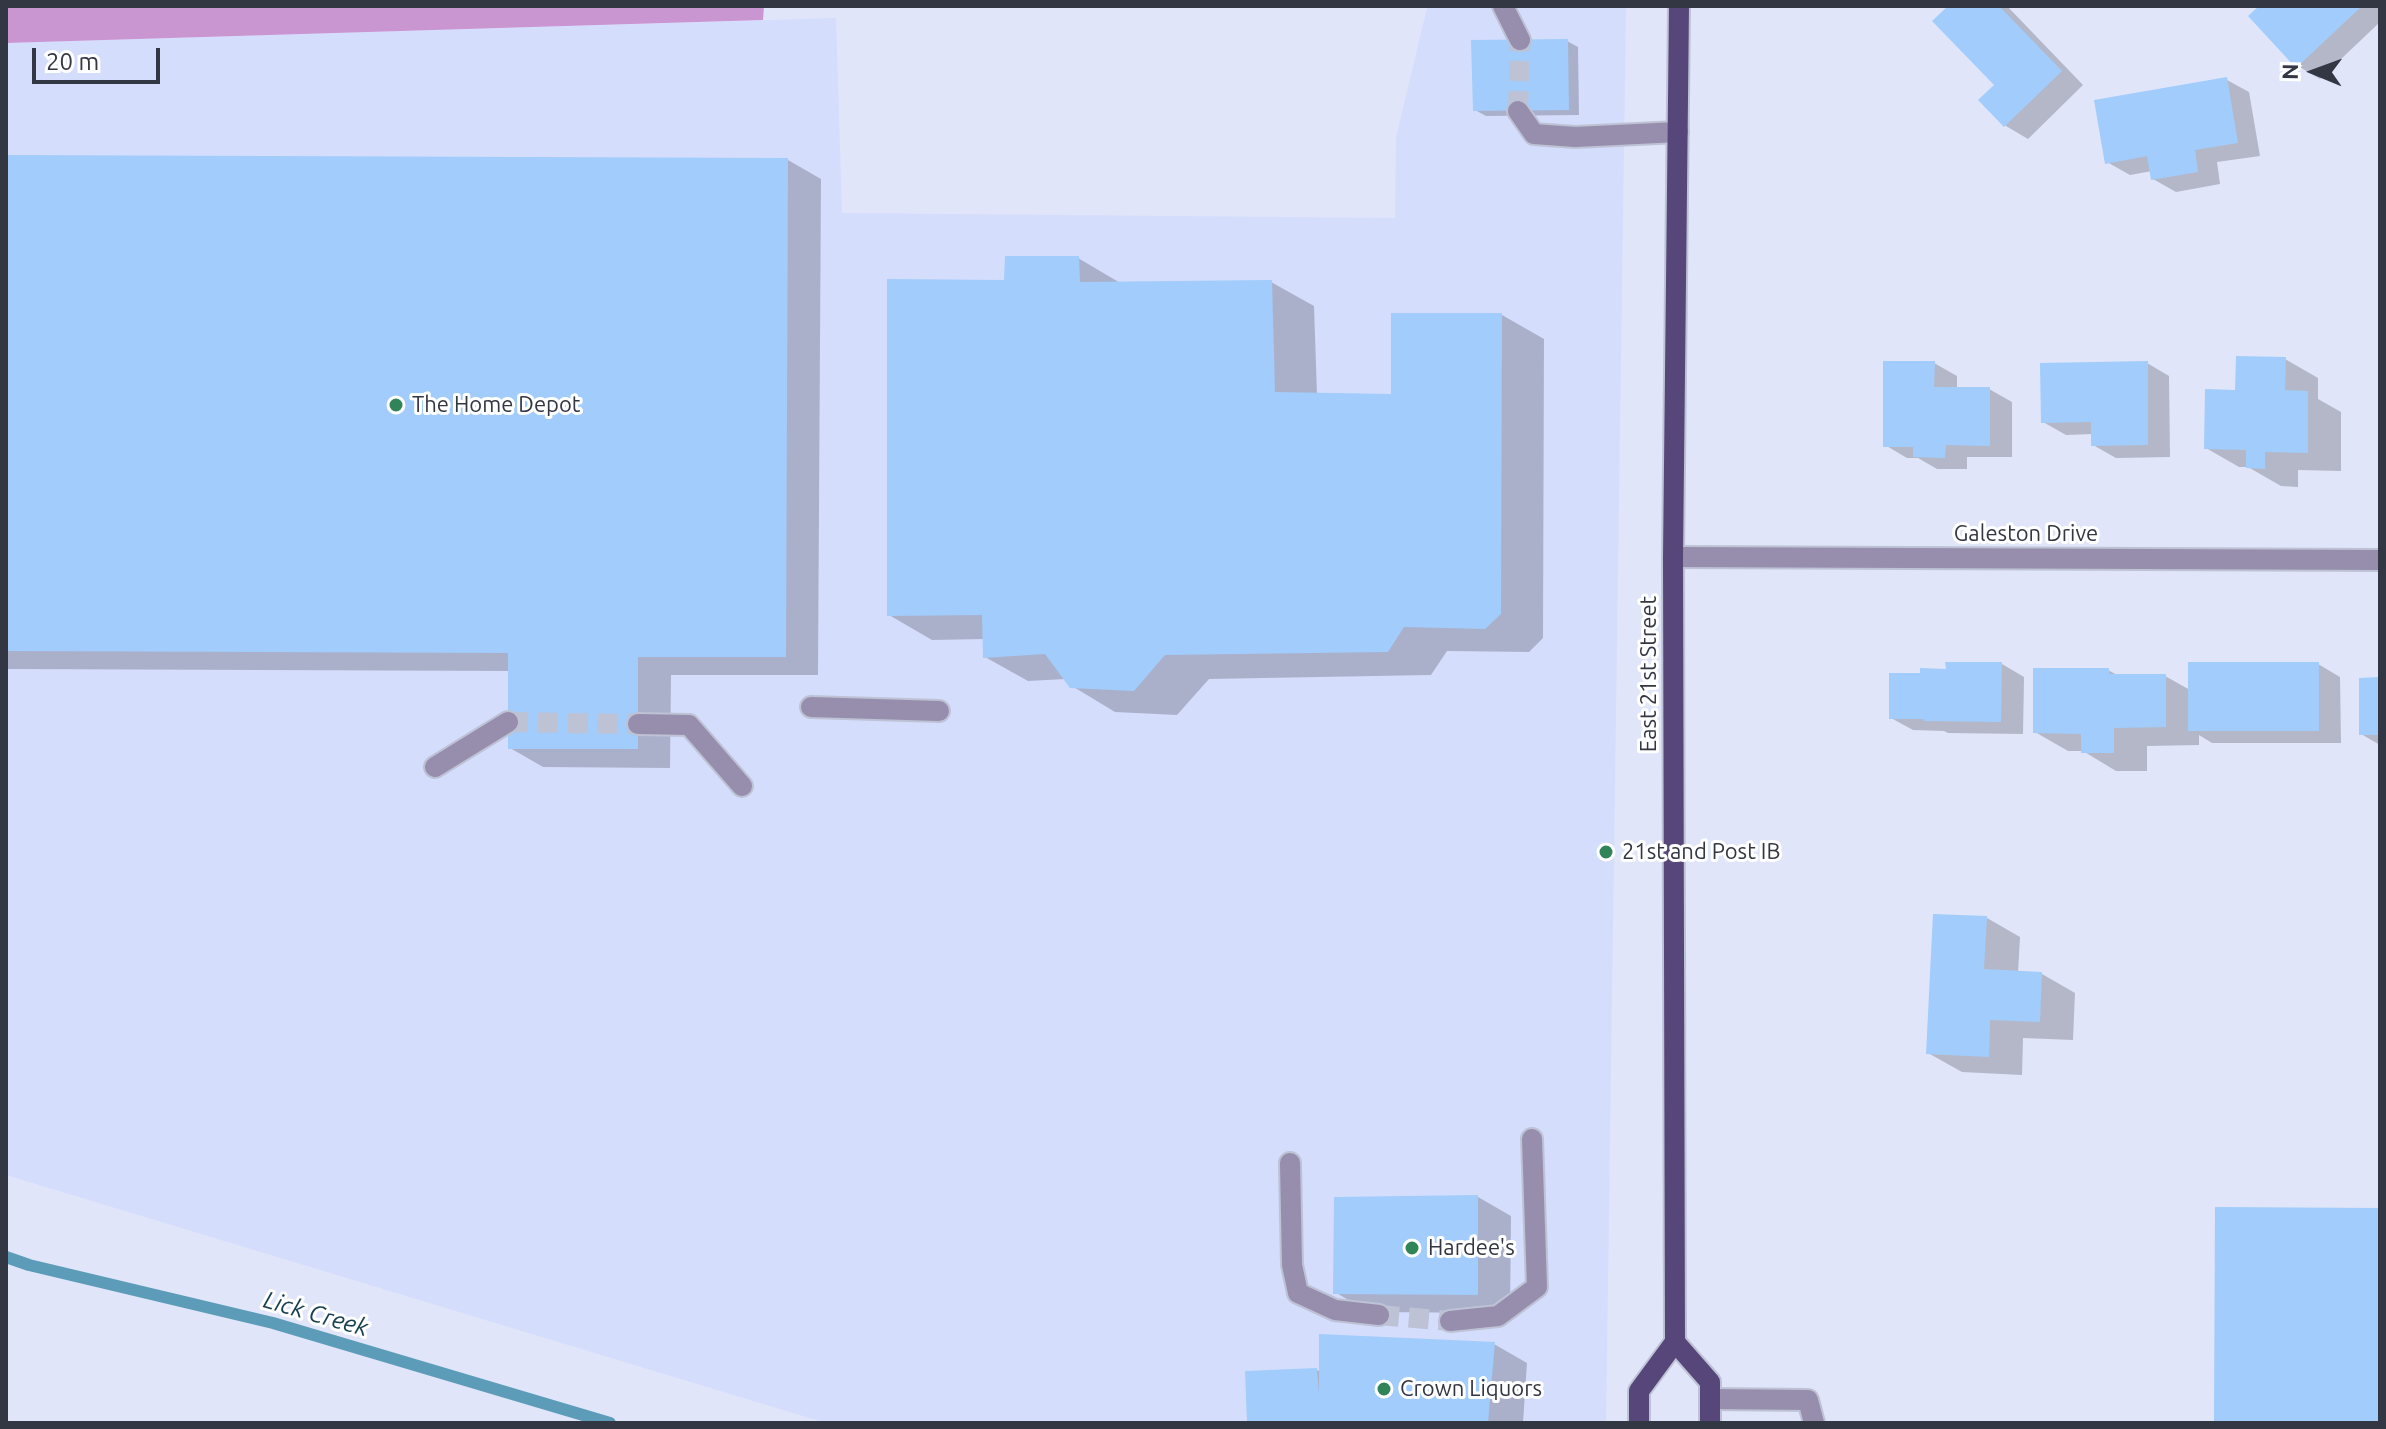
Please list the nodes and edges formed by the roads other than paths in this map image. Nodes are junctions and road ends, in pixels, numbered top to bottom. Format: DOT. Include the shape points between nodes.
graph roads {
  1 [pos="1503,6"];
  2 [pos="1679,6"];
  3 [pos="1520,40"];
  4 [pos="1518,111"];
  5 [pos="1678,132"];
  6 [pos="1673,557"];
  7 [pos="2380,560"];
  8 [pos="811,707"];
  9 [pos="939,711"];
  10 [pos="508,722"];
  11 [pos="638,724"];
  12 [pos="435,767"];
  13 [pos="742,786"];
  14 [pos="1532,1139"];
  15 [pos="1290,1163"];
  16 [pos="1379,1315"];
  17 [pos="1450,1321"];
  18 [pos="1675,1342"];
  19 [pos="1711,1399"];
  20 [pos="1639,1423"];
  21 [pos="1710,1423"];
  22 [pos="1814,1423"];
  1 -- 3 [label="street"];
  2 -- 5 [label="main road, East 21st Street"];
  4 -- 5 [label="street" via="1534,134"];
  5 -- 6 [label="main road, East 21st Street"];
  6 -- 7 [label="street, Galeston Drive"];
  6 -- 18 [label="main road, East 21st Street"];
  8 -- 9 [label="street"];
  10 -- 12 [label="street"];
  11 -- 13 [label="street" via="689,725"];
  14 -- 17 [label="street" via="1537,1287 1498,1316"];
  15 -- 16 [label="street" via="1292,1265 1298,1293 1335,1310"];
  18 -- 19 [label="main road" via="1710,1382"];
  18 -- 20 [label="main road" via="1639,1391"];
  19 -- 21 [label="main road"];
  19 -- 22 [label="street" via="1808,1400"];
}
